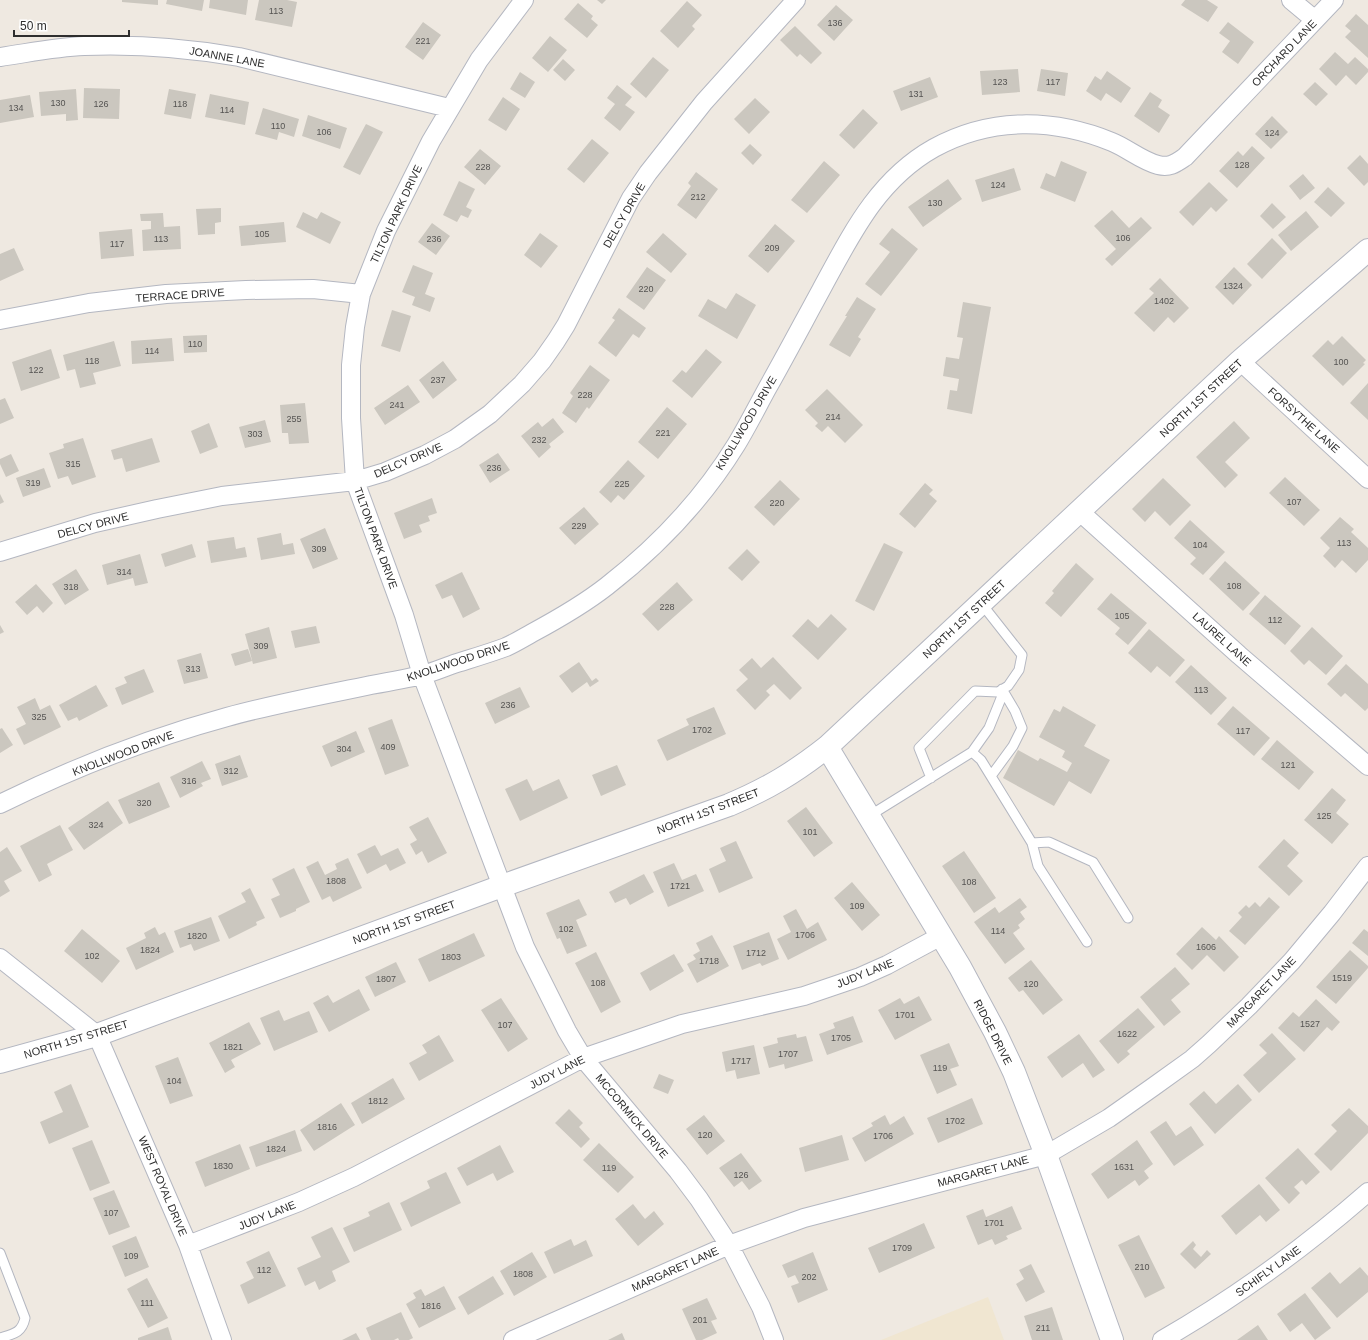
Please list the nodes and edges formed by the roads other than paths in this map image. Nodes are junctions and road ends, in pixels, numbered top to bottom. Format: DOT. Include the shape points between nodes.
graph roads {
  1 [pos="524,0"];
  2 [pos="796,0"];
  3 [pos="1291,0"];
  4 [pos="1334,0"];
  5 [pos="1315,20"];
  6 [pos="0,57"];
  7 [pos="1233,105"];
  8 [pos="449,108"];
  9 [pos="1368,250"];
  10 [pos="361,294"];
  11 [pos="0,320"];
  12 [pos="1240,362"];
  13 [pos="1368,479"];
  14 [pos="355,482"];
  15 [pos="1079,511"];
  16 [pos="0,552"];
  17 [pos="981,603"];
  18 [pos="422,675"];
  19 [pos="1003,690"];
  20 [pos="827,747"];
  21 [pos="972,752"];
  22 [pos="1368,766"];
  23 [pos="991,776"];
  24 [pos="931,778"];
  25 [pos="0,804"];
  26 [pos="869,816"];
  27 [pos="1032,843"];
  28 [pos="1368,866"];
  29 [pos="502,886"];
  30 [pos="1128,918"];
  31 [pos="941,936"];
  32 [pos="1087,942"];
  33 [pos="0,958"];
  34 [pos="97,1035"];
  35 [pos="583,1058"];
  36 [pos="0,1062"];
  37 [pos="1046,1155"];
  38 [pos="1368,1192"];
  39 [pos="188,1245"];
  40 [pos="729,1245"];
  41 [pos="0,1253"];
  42 [pos="0,1338"];
  43 [pos="222,1340"];
  44 [pos="513,1340"];
  45 [pos="774,1340"];
  46 [pos="1112,1340"];
  47 [pos="1162,1340"];
  1 -- 8 [label="street, TILTON PARK DRIVE"];
  2 -- 14 [label="street, DELCY DRIVE" via="704,102 648,173 631,198 556,341 522,384 490,414 455,438 425,455"];
  3 -- 5 [label="street"];
  4 -- 5 [label="street, ORCHARD LANE"];
  5 -- 7 [label="street, ORCHARD LANE"];
  6 -- 8 [label="street, JOANNE LANE" via="83,46 139,46 203,51 239,57"];
  7 -- 18 [label="street, KNOLLWOOD DRIVE" via="1185,157 1168,166 1154,164 1086,132 1032,123 984,128 954,139 919,158 892,180 866,211 836,260 734,448 697,500 677,523 642,557 604,588 558,619 507,646"];
  8 -- 10 [label="street, TILTON PARK DRIVE" via="386,231"];
  9 -- 12 [label="street, NORTH 1ST STREET"];
  10 -- 11 [label="street, TERRACE DRIVE" via="313,289 166,294 89,303"];
  10 -- 14 [label="street, TILTON PARK DRIVE" via="351,365 350,418"];
  12 -- 13 [label="street, FORSYTHE LANE"];
  12 -- 15 [label="street, NORTH 1ST STREET"];
  14 -- 16 [label="street, DELCY DRIVE" via="222,496 165,507 95,523"];
  14 -- 18 [label="street, TILTON PARK DRIVE" via="404,615"];
  15 -- 17 [label="street, NORTH 1ST STREET"];
  15 -- 22 [label="street, LAUREL LANE" via="1239,655"];
  17 -- 19 [label="lane" via="1022,655 1019,670"];
  17 -- 20 [label="street, NORTH 1ST STREET"];
  18 -- 25 [label="street, KNOLLWOOD DRIVE" via="256,710 147,741"];
  18 -- 29 [label="street, TILTON PARK DRIVE"];
  19 -- 21 [label="lane" via="989,728"];
  19 -- 23 [label="lane" via="1022,728"];
  19 -- 24 [label="lane" via="975,691 919,748"];
  20 -- 26 [label="street, RIDGE DRIVE"];
  20 -- 29 [label="street, NORTH 1ST STREET" via="782,780 729,806"];
  21 -- 23 [label="lane" via="981,760"];
  21 -- 24 [label="lane"];
  23 -- 27 [label="lane"];
  24 -- 26 [label="lane"];
  26 -- 31 [label="street, RIDGE DRIVE"];
  27 -- 30 [label="lane" via="1049,842 1093,862"];
  27 -- 32 [label="lane" via="1038,866"];
  28 -- 37 [label="street, MARGARET LANE" via="1292,961 1209,1044 1109,1118"];
  29 -- 34 [label="street, NORTH 1ST STREET"];
  29 -- 35 [label="street, MCCORMICK DRIVE" via="524,946"];
  31 -- 35 [label="street, JUDY LANE" via="887,965 804,996 682,1024"];
  31 -- 37 [label="street, RIDGE DRIVE" via="995,1032 1014,1072"];
  33 -- 34 [label="street"];
  34 -- 36 [label="street, NORTH 1ST STREET"];
  34 -- 39 [label="street, WEST ROYAL DRIVE"];
  35 -- 39 [label="street, JUDY LANE" via="354,1177 292,1205"];
  35 -- 40 [label="street, MCCORMICK DRIVE" via="678,1171"];
  37 -- 40 [label="street, MARGARET LANE" via="804,1218"];
  37 -- 46 [label="street, RIDGE DRIVE"];
  38 -- 47 [label="street, SCHIFLY LANE" via="1334,1222 1241,1291"];
  39 -- 43 [label="street, WEST ROYAL DRIVE"];
  40 -- 44 [label="street, MARGARET LANE"];
  40 -- 45 [label="street, MCCORMICK DRIVE" via="761,1307"];
  41 -- 42 [label="lane" via="25,1318 24,1325 16,1333"];
}
